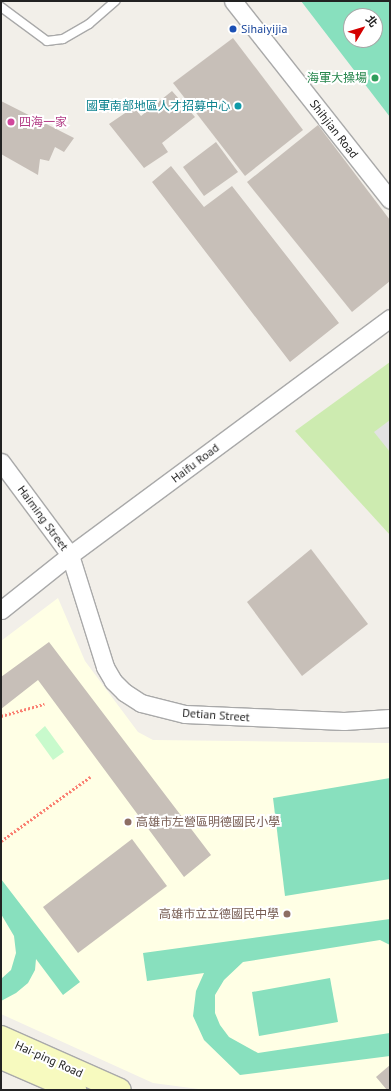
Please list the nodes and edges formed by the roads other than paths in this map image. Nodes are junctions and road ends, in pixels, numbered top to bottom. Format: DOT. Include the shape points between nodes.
graph roads {
  1 [pos="115,1"];
  2 [pos="233,1"];
  3 [pos="1,7"];
  4 [pos="390,200"];
  5 [pos="390,318"];
  6 [pos="1,462"];
  7 [pos="70,555"];
  8 [pos="1,610"];
  9 [pos="390,718"];
  10 [pos="1,1037"];
  11 [pos="1,1058"];
  12 [pos="75,1090"];
  13 [pos="120,1090"];
  1 -- 3 [label="lane" via="89,24 62,39 47,41"];
  2 -- 4 [label="street, Shihjian Road"];
  5 -- 7 [label="street, Haifu Road"];
  6 -- 7 [label="street, Haiming Street"];
  7 -- 8 [label="street, Haifu Road"];
  7 -- 9 [label="street, Detian Street" via="105,667 124,692 142,703 185,714 344,721"];
  10 -- 13 [label="street, Hai-ping Road"];
  11 -- 12 [label="street, Hai-ping Road"];
}
